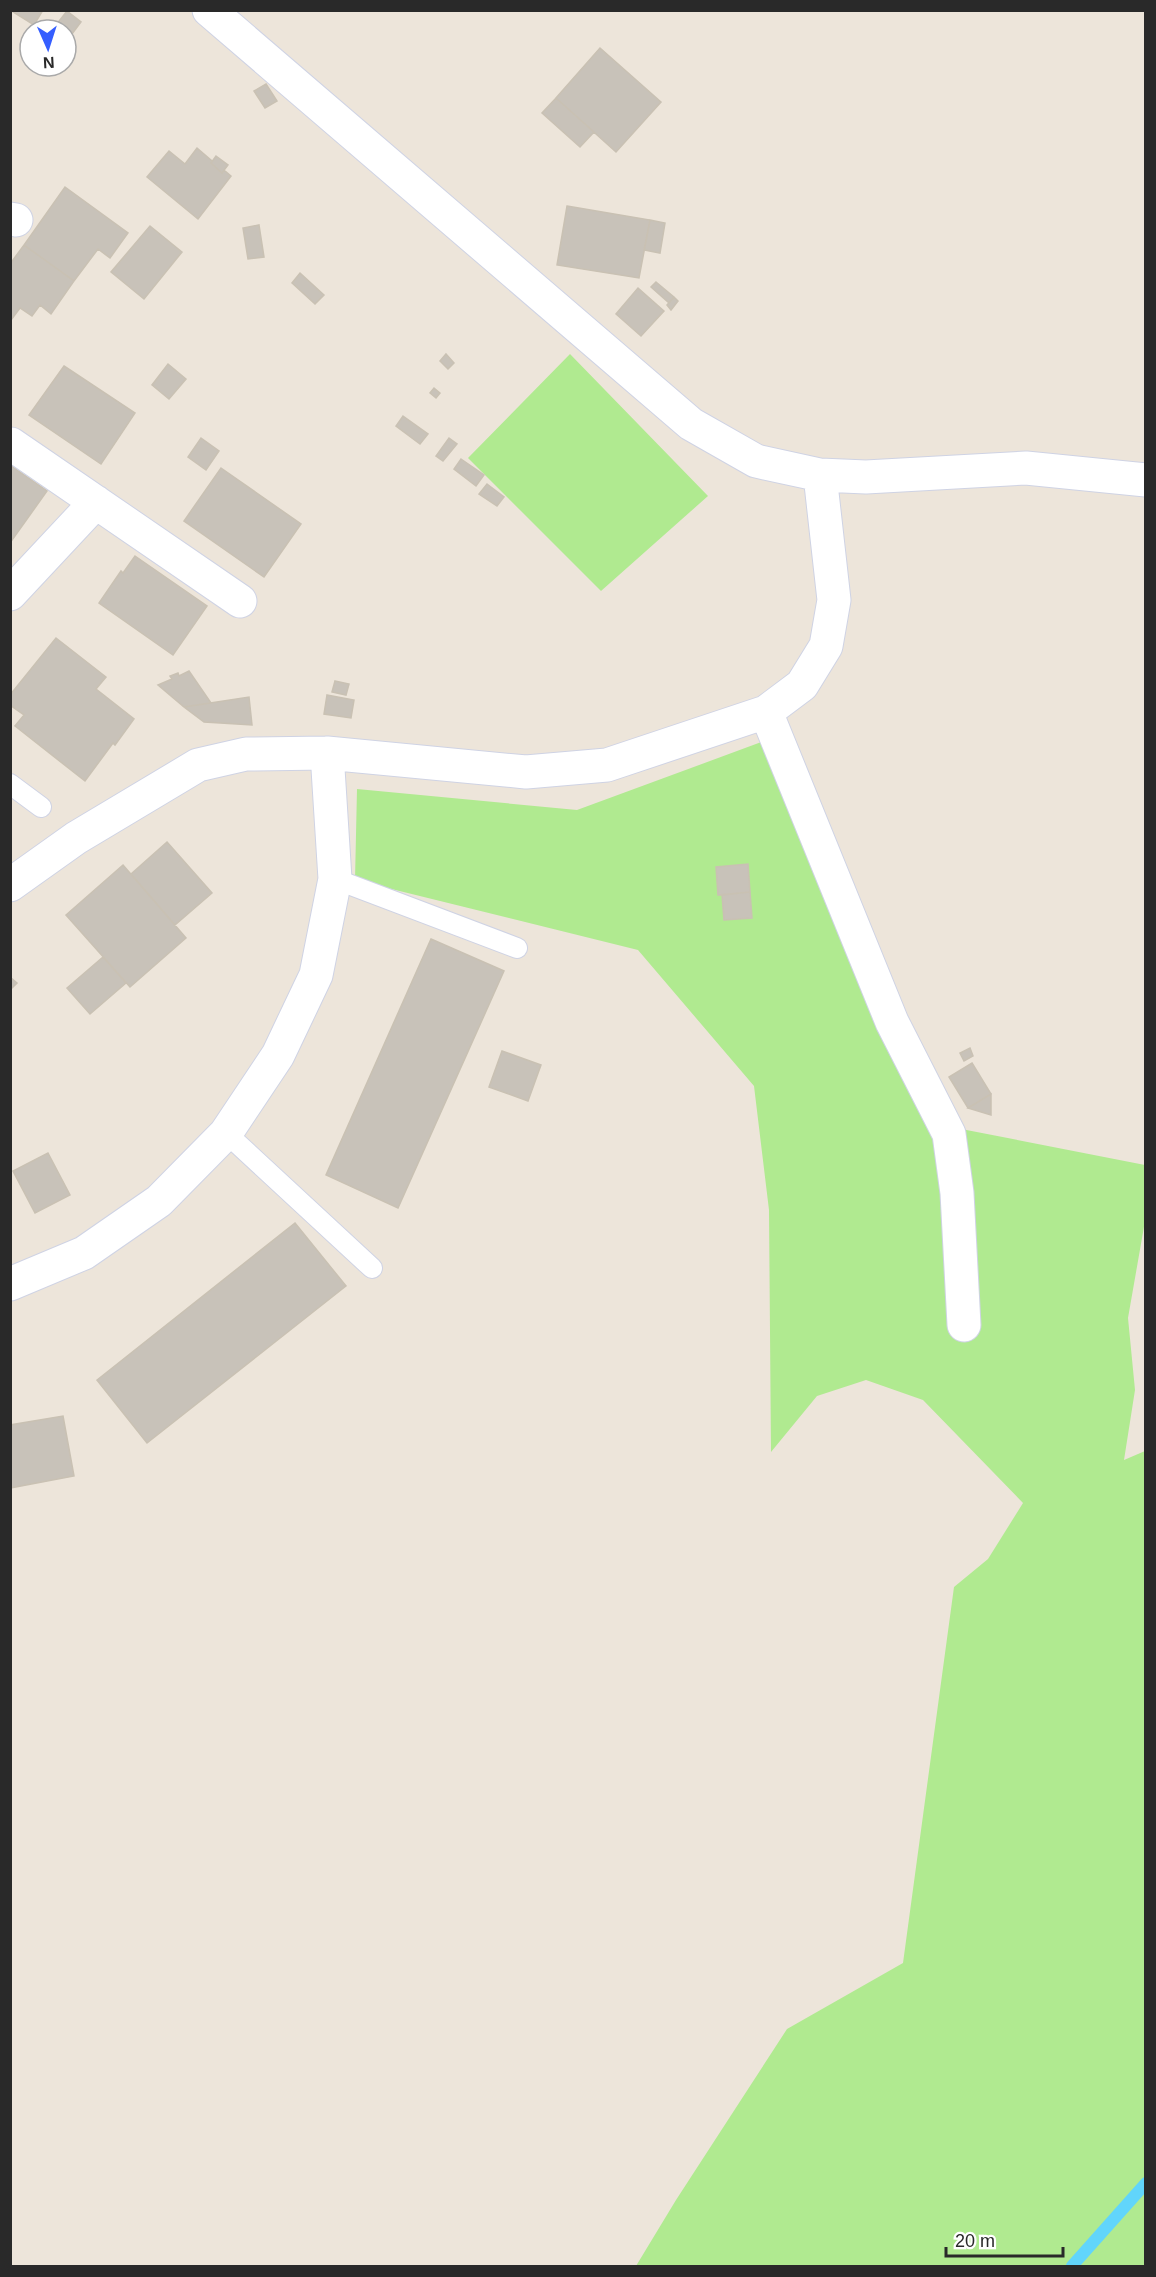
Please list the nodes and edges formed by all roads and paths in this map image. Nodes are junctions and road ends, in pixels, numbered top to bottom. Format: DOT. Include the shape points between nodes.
graph roads {
  1 [pos="209,10"];
  2 [pos="11,444"];
  3 [pos="820,475"];
  4 [pos="1146,480"];
  5 [pos="96,502"];
  6 [pos="10,594"];
  7 [pos="240,602"];
  8 [pos="765,712"];
  9 [pos="327,753"];
  10 [pos="10,784"];
  11 [pos="41,807"];
  12 [pos="334,879"];
  13 [pos="10,885"];
  14 [pos="517,948"];
  15 [pos="226,1134"];
  16 [pos="372,1268"];
  17 [pos="10,1284"];
  18 [pos="964,1325"];
  1 -- 3 [label="street" via="691,424 756,460"];
  2 -- 5 [label="street"];
  3 -- 4 [label="street" via="866,477 1026,468"];
  3 -- 8 [label="street" via="834,600 826,646 802,685"];
  5 -- 6 [label="street"];
  5 -- 7 [label="street"];
  8 -- 9 [label="street" via="607,765 526,771"];
  8 -- 18 [label="street" via="892,1022 949,1134 957,1193"];
  9 -- 12 [label="street"];
  9 -- 13 [label="street" via="246,754 198,765 76,838"];
  10 -- 11 [label="lane"];
  12 -- 14 [label="lane"];
  12 -- 15 [label="street" via="316,975 278,1055"];
  15 -- 16 [label="lane"];
  15 -- 17 [label="street" via="159,1201 84,1253"];
}
